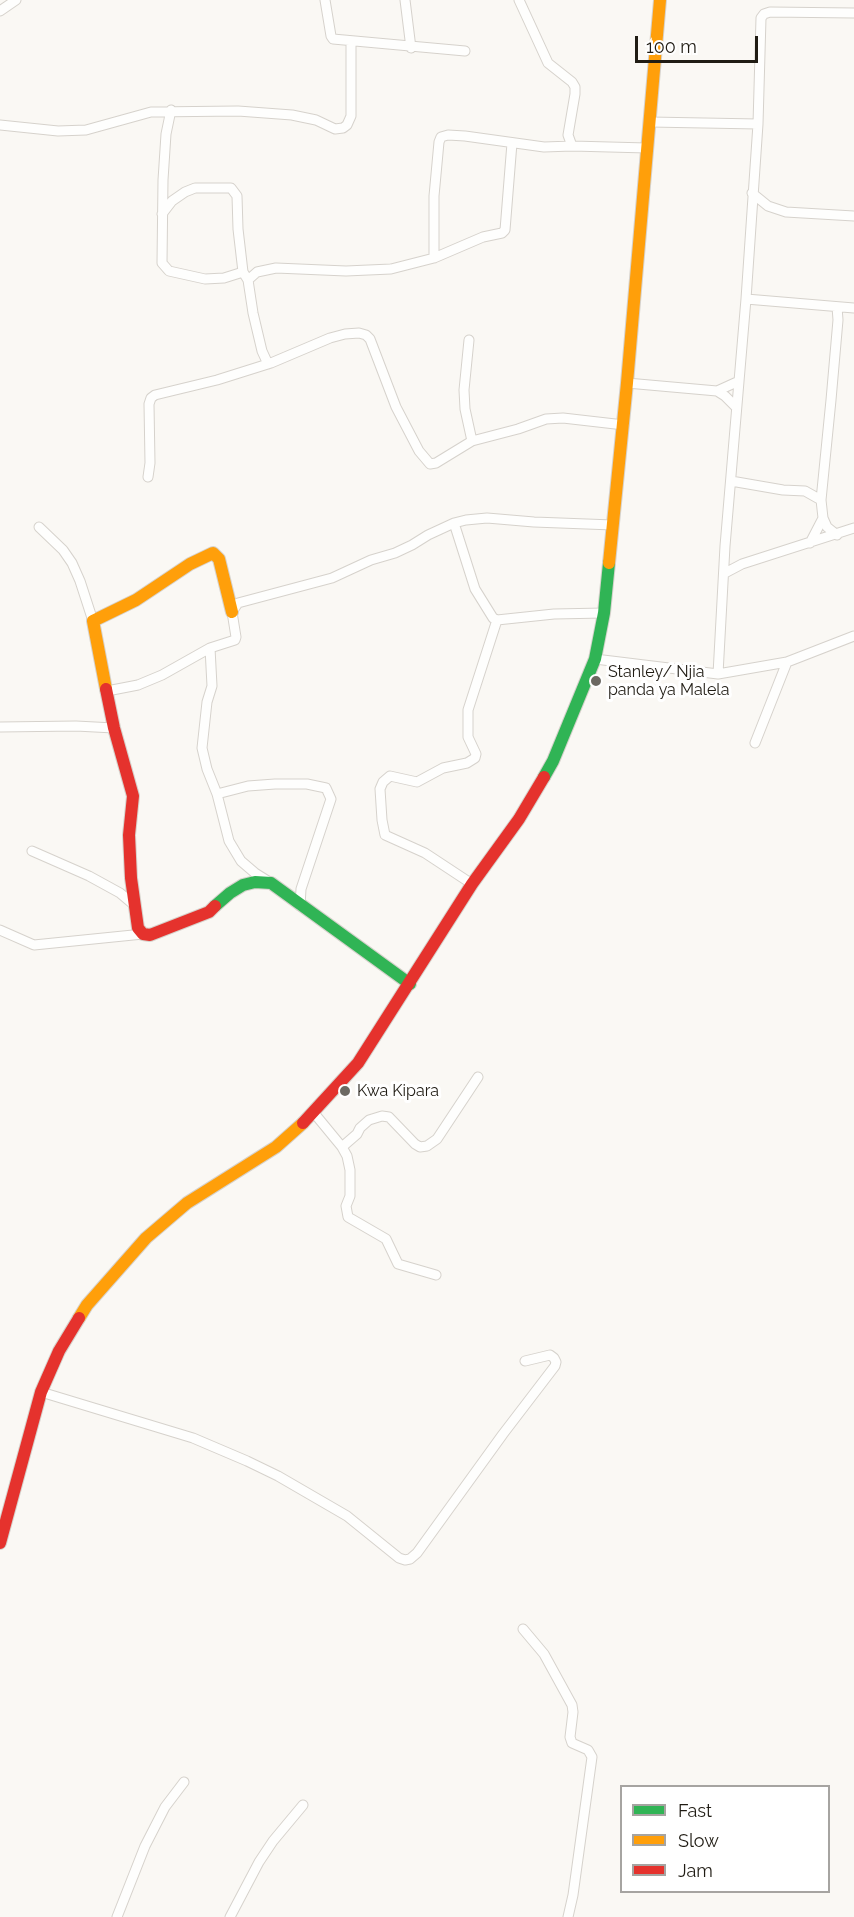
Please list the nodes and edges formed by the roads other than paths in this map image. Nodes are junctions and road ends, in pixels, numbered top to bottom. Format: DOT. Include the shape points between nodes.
graph roads {
  1 [pos="16,0"];
  2 [pos="325,0"];
  3 [pos="405,0"];
  4 [pos="519,0"];
  5 [pos="660,0"];
  6 [pos="0,11"];
  7 [pos="854,13"];
  8 [pos="351,41"];
  9 [pos="411,48"];
  10 [pos="465,51"];
  11 [pos="171,111"];
  12 [pos="650,122"];
  13 [pos="758,123"];
  14 [pos="0,125"];
  15 [pos="512,144"];
  16 [pos="572,146"];
  17 [pos="647,148"];
  18 [pos="752,194"];
  19 [pos="162,214"];
  20 [pos="854,216"];
  21 [pos="434,258"];
  22 [pos="246,276"];
  23 [pos="746,299"];
  24 [pos="837,306"];
  25 [pos="854,308"];
  26 [pos="469,340"];
  27 [pos="268,364"];
  28 [pos="739,381"];
  29 [pos="627,383"];
  30 [pos="717,391"];
  31 [pos="736,407"];
  32 [pos="624,425"];
  33 [pos="472,441"];
  34 [pos="148,477"];
  35 [pos="731,481"];
  36 [pos="820,500"];
  37 [pos="823,518"];
  38 [pos="454,523"];
  39 [pos="613,525"];
  40 [pos="39,527"];
  41 [pos="854,528"];
  42 [pos="837,535"];
  43 [pos="810,543"];
  44 [pos="725,573"];
  45 [pos="232,612"];
  46 [pos="604,613"];
  47 [pos="497,620"];
  48 [pos="93,621"];
  49 [pos="854,636"];
  50 [pos="210,648"];
  51 [pos="594,659"];
  52 [pos="787,662"];
  53 [pos="718,674"];
  54 [pos="108,691"];
  55 [pos="0,726"];
  56 [pos="114,728"];
  57 [pos="755,743"];
  58 [pos="217,795"];
  59 [pos="32,850"];
  60 [pos="271,883"];
  61 [pos="472,884"];
  62 [pos="133,904"];
  63 [pos="300,906"];
  64 [pos="0,930"];
  65 [pos="143,934"];
  66 [pos="410,984"];
  67 [pos="478,1077"];
  68 [pos="314,1113"];
  69 [pos="342,1147"];
  70 [pos="436,1275"];
  71 [pos="525,1361"];
  72 [pos="41,1392"];
  73 [pos="0,1543"];
  74 [pos="523,1629"];
  75 [pos="184,1782"];
  76 [pos="303,1804"];
  77 [pos="117,1917"];
  78 [pos="230,1917"];
  79 [pos="568,1917"];
  1 -- 6 [label="street"];
  2 -- 8 [label="street" via="331,36 337,41"];
  3 -- 9 [label="street"];
  4 -- 16 [label="street" via="548,63 575,87 568,135"];
  5 -- 12 [label="main road"];
  7 -- 13 [label="street" via="764,14"];
  8 -- 9 [label="street"];
  8 -- 11 [label="street" via="351,116 343,128 274,113"];
  9 -- 10 [label="street"];
  11 -- 14 [label="street" via="139,114 86,130"];
  11 -- 19 [label="street"];
  12 -- 13 [label="street"];
  12 -- 17 [label="main road"];
  13 -- 18 [label="street"];
  15 -- 16 [label="street"];
  15 -- 21 [label="street" via="505,230"];
  15 -- 21 [label="street" via="448,135 440,140 434,196"];
  16 -- 17 [label="street"];
  17 -- 29 [label="main road"];
  18 -- 20 [label="street" via="768,206 786,212"];
  18 -- 23 [label="street"];
  19 -- 22 [label="street" via="162,263 169,271 205,279"];
  19 -- 22 [label="street" via="179,195 195,188 231,188 237,196"];
  21 -- 22 [label="street" via="373,270 276,268"];
  22 -- 27 [label="street"];
  23 -- 24 [label="street"];
  23 -- 28 [label="street"];
  24 -- 25 [label="street"];
  24 -- 36 [label="street"];
  26 -- 33 [label="street" via="464,390"];
  27 -- 33 [label="street" via="330,338 366,335 375,348 405,426 427,461 436,463"];
  27 -- 34 [label="street" via="151,398"];
  28 -- 30 [label="street"];
  28 -- 31 [label="street"];
  29 -- 30 [label="street"];
  29 -- 32 [label="main road"];
  30 -- 31 [label="street"];
  31 -- 35 [label="street"];
  32 -- 33 [label="street" via="552,418"];
  32 -- 39 [label="main road"];
  35 -- 36 [label="street" via="805,490"];
  35 -- 44 [label="street"];
  36 -- 37 [label="street"];
  37 -- 42 [label="street"];
  37 -- 43 [label="street"];
  38 -- 39 [label="street" via="487,518"];
  38 -- 45 [label="street" via="395,553 332,578 238,603"];
  38 -- 47 [label="street" via="475,589"];
  39 -- 46 [label="main road"];
  40 -- 48 [label="street" via="72,564"];
  41 -- 42 [label="street"];
  42 -- 43 [label="street"];
  43 -- 44 [label="street"];
  44 -- 53 [label="street"];
  45 -- 48 [label="main road" via="219,559 213,554"];
  45 -- 50 [label="street" via="235,640"];
  46 -- 47 [label="street"];
  46 -- 51 [label="main road"];
  47 -- 61 [label="street" via="468,710 468,737 475,758 417,782 390,776 380,789 385,835 435,859"];
  48 -- 54 [label="main road"];
  49 -- 52 [label="street"];
  50 -- 54 [label="street" via="162,675"];
  50 -- 58 [label="street" via="212,686 202,748"];
  51 -- 53 [label="street"];
  51 -- 61 [label="main road" via="553,761 519,819"];
  52 -- 53 [label="street"];
  52 -- 57 [label="street"];
  54 -- 56 [label="main road"];
  55 -- 56 [label="street"];
  56 -- 62 [label="main road" via="133,796 129,836"];
  58 -- 60 [label="street" via="229,841 241,861"];
  58 -- 63 [label="street" via="248,786 275,784 326,788 331,799 301,889"];
  59 -- 62 [label="street" via="89,876"];
  60 -- 63 [label="main road"];
  60 -- 65 [label="main road" via="243,885 209,912 159,932"];
  61 -- 66 [label="main road"];
  62 -- 65 [label="main road"];
  63 -- 66 [label="main road"];
  64 -- 65 [label="street" via="34,945"];
  66 -- 68 [label="main road" via="358,1063"];
  67 -- 69 [label="street" via="437,1139 427,1146 415,1144 389,1117 382,1116 369,1120"];
  68 -- 69 [label="street"];
  68 -- 72 [label="main road" via="276,1147 187,1203 146,1238 87,1305 59,1351"];
  69 -- 70 [label="street" via="350,1170 348,1217 386,1239 398,1264"];
  71 -- 72 [label="street" via="550,1355 556,1362 423,1545 405,1560 347,1516 247,1461 193,1438"];
  72 -- 73 [label="main road"];
  74 -- 79 [label="street" via="544,1654 572,1705 572,1743 588,1750 592,1757"];
  75 -- 77 [label="street" via="165,1807 145,1846"];
  76 -- 78 [label="street" via="273,1841"];
}
